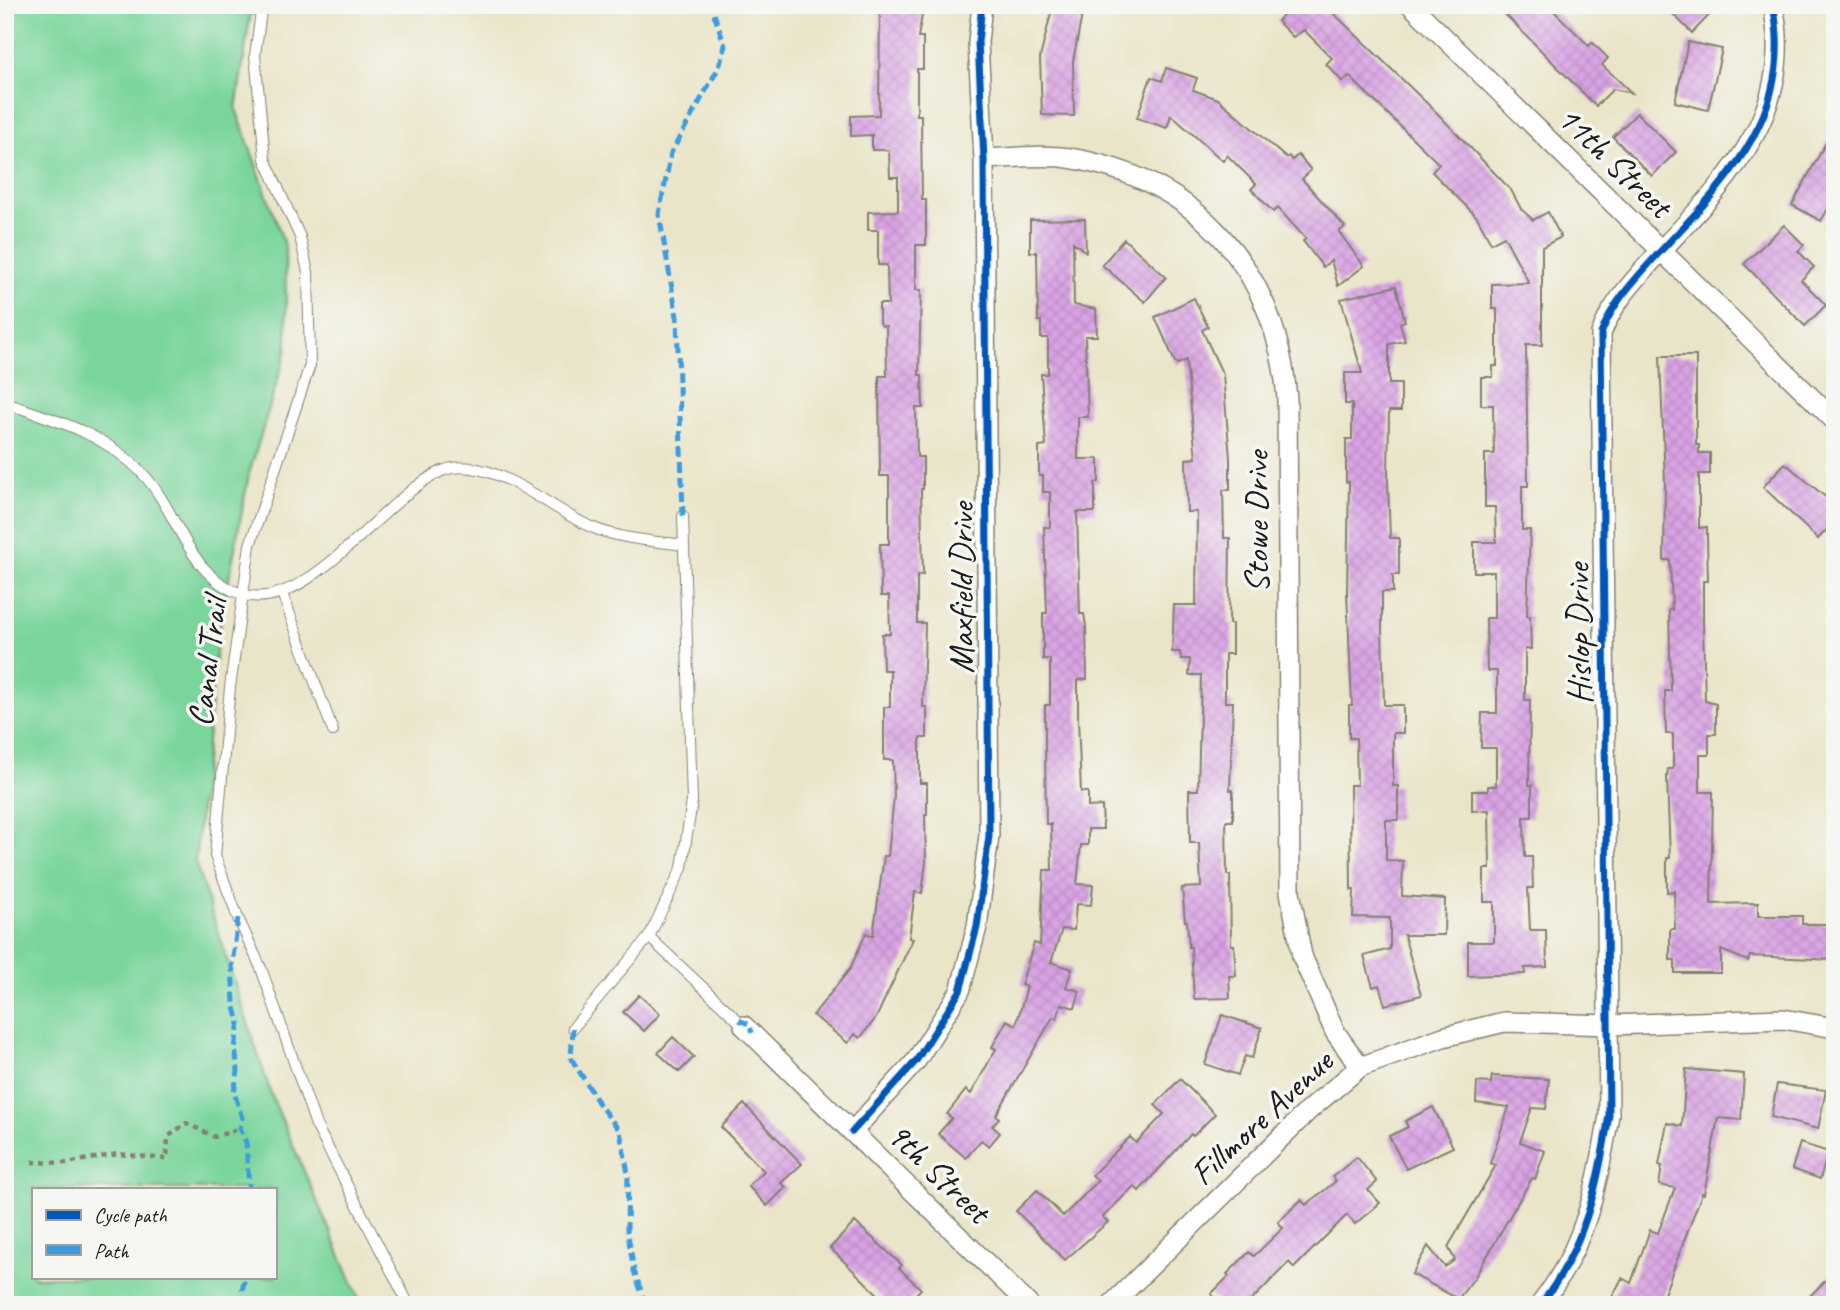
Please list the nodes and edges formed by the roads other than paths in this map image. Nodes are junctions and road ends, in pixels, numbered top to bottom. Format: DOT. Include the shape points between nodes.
graph roads {
  1 [pos="262,5"];
  2 [pos="982,5"];
  3 [pos="1411,5"];
  4 [pos="1773,5"];
  5 [pos="984,159"];
  6 [pos="1661,251"];
  7 [pos="5,403"];
  8 [pos="1835,421"];
  9 [pos="683,516"];
  10 [pos="684,545"];
  11 [pos="282,593"];
  12 [pos="244,595"];
  13 [pos="334,732"];
  14 [pos="649,937"];
  15 [pos="744,1026"];
  16 [pos="1610,1026"];
  17 [pos="573,1028"];
  18 [pos="1835,1028"];
  19 [pos="1360,1067"];
  20 [pos="852,1132"];
  21 [pos="409,1305"];
  22 [pos="1029,1305"];
  23 [pos="1111,1305"];
  24 [pos="1540,1305"];
  1 -- 12 [label="lane, Canal Trail" via="255,55 265,159 300,237 308,272 310,365 250,545"];
  2 -- 5 [label="street, Maxfield Drive" via="978,43"];
  3 -- 6 [label="street, 11th Street"];
  4 -- 6 [label="street, Hislop Drive" via="1774,73 1759,130 1728,179"];
  5 -- 19 [label="street, Stowe Drive" via="1065,158 1145,181 1210,225 1234,251 1267,304 1284,360 1287,398 1290,892 1302,956 1335,1032"];
  5 -- 20 [label="street, Maxfield Drive" via="989,836 978,914 960,990 916,1061"];
  6 -- 8 [label="street, 11th Street"];
  6 -- 16 [label="street, Hislop Drive" via="1608,314 1601,334"];
  7 -- 12 [label="lane" via="81,429 113,446 146,476 202,567 222,586"];
  9 -- 10 [label="lane"];
  10 -- 11 [label="lane" via="591,527 494,474 466,465 442,471 410,493 322,569"];
  10 -- 14 [label="lane" via="691,801 682,868"];
  11 -- 12 [label="lane" via="265,598"];
  11 -- 13 [label="lane"];
  12 -- 21 [label="lane, Canal Trail" via="230,687 215,856 261,968 316,1125"];
  14 -- 15 [label="lane"];
  14 -- 17 [label="lane"];
  15 -- 20 [label="street, 9th Street"];
  16 -- 18 [label="street, Fillmore Avenue" via="1783,1019"];
  16 -- 19 [label="street, Fillmore Avenue" via="1504,1022 1443,1037"];
  16 -- 24 [label="street, Hislop Drive" via="1609,1115 1597,1189 1574,1250"];
  19 -- 23 [label="street, Fillmore Avenue" via="1310,1109"];
  20 -- 22 [label="street, 9th Street"];
}
